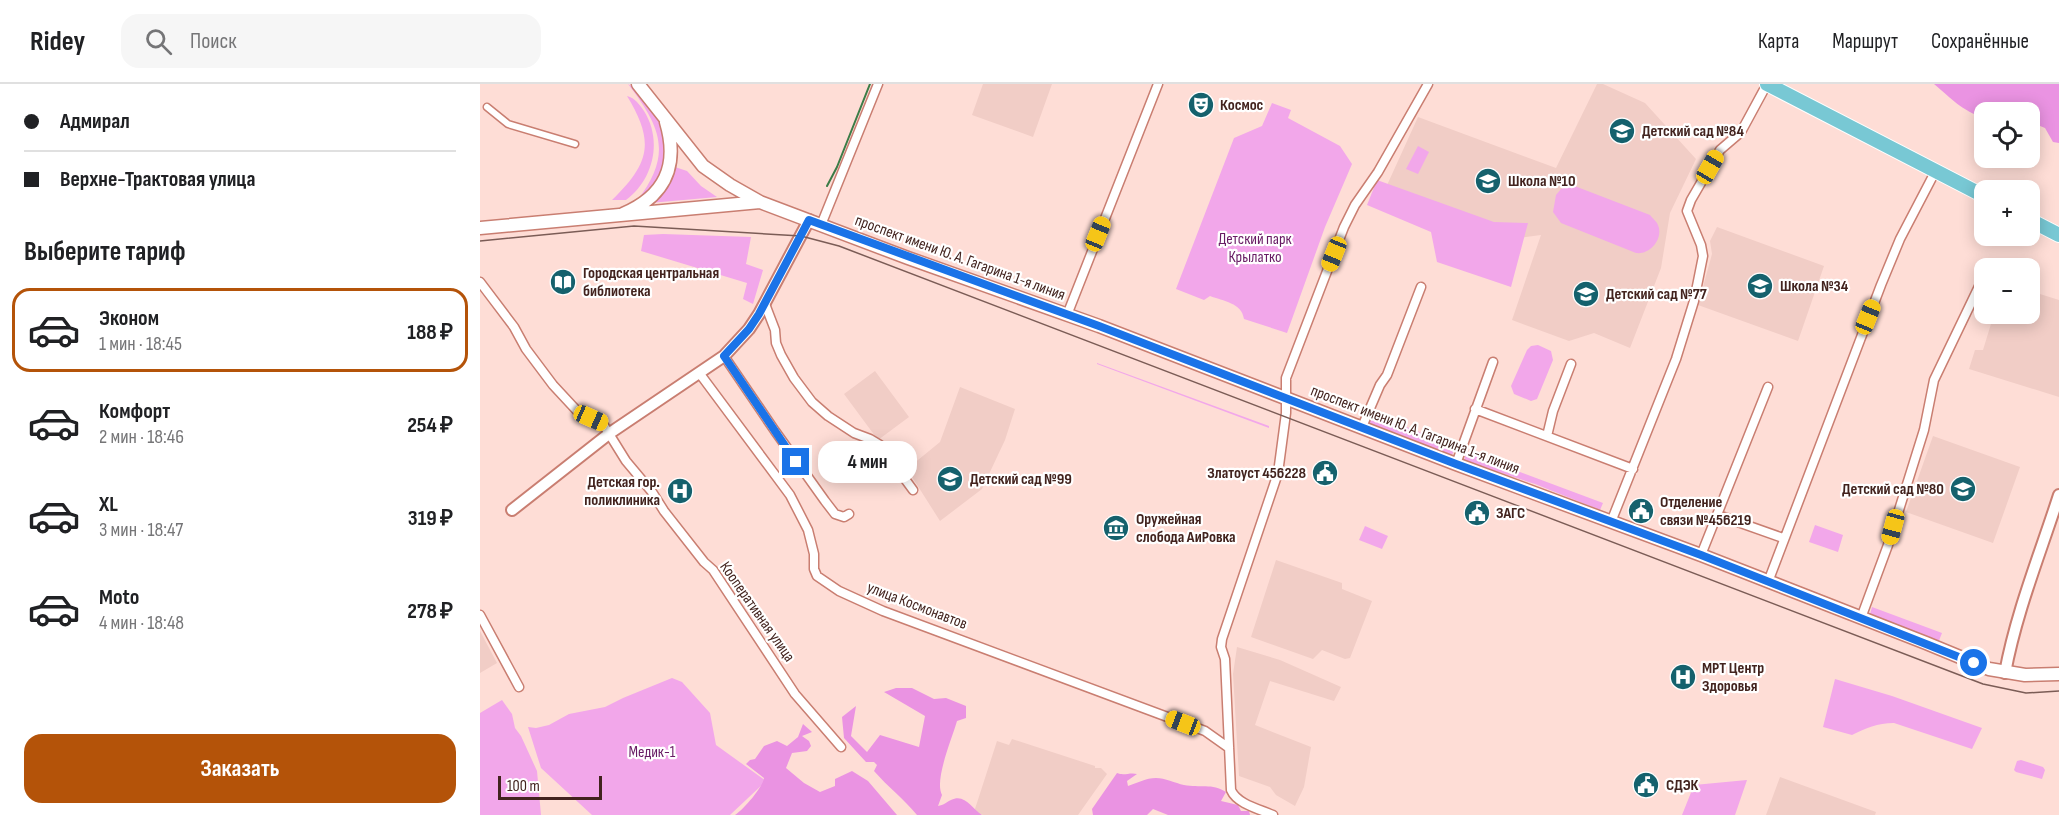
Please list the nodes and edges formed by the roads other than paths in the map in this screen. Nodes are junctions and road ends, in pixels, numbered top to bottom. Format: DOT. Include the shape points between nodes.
graph roads {
  1 [pos="638,84"];
  2 [pos="878,84"];
  3 [pos="1158,84"];
  4 [pos="1428,84"];
  5 [pos="1767,84"];
  6 [pos="487,107"];
  7 [pos="665,118"];
  8 [pos="575,144"];
  9 [pos="1935,172"];
  10 [pos="1974,191"];
  11 [pos="760,202"];
  12 [pos="616,217"];
  13 [pos="815,223"];
  14 [pos="2040,225"];
  15 [pos="480,228"];
  16 [pos="2059,235"];
  17 [pos="480,282"];
  18 [pos="1421,287"];
  19 [pos="1974,297"];
  20 [pos="765,304"];
  21 [pos="1067,315"];
  22 [pos="724,356"];
  23 [pos="1493,362"];
  24 [pos="1571,364"];
  25 [pos="700,374"];
  26 [pos="1768,387"];
  27 [pos="1286,398"];
  28 [pos="1475,409"];
  29 [pos="1362,427"];
  30 [pos="610,433"];
  31 [pos="1547,436"];
  32 [pos="1456,464"];
  33 [pos="1633,470"];
  34 [pos="914,490"];
  35 [pos="2059,495"];
  36 [pos="512,510"];
  37 [pos="849,514"];
  38 [pos="1718,515"];
  39 [pos="1611,522"];
  40 [pos="1784,538"];
  41 [pos="1701,555"];
  42 [pos="1768,582"];
  43 [pos="480,615"];
  44 [pos="1861,618"];
  45 [pos="2005,673"];
  46 [pos="2059,674"];
  47 [pos="519,687"];
  48 [pos="841,747"];
  49 [pos="1229,748"];
  50 [pos="1273,815"];
  1 -- 7 [label="main road, проспект имени Ю. А. Гагарина 1-я линия"];
  2 -- 13 [label="street"];
  3 -- 21 [label="street"];
  4 -- 27 [label="street" via="1344,227 1287,378"];
  5 -- 9 [label="main road"];
  5 -- 33 [label="street" via="1741,132 1720,150 1687,211 1701,245 1703,265 1676,359"];
  6 -- 8 [label="street" via="508,124"];
  7 -- 11 [label="main road, проспект имени Ю. А. Гагарина 1-я линия" via="703,166"];
  7 -- 12 [label="main road" via="672,146 667,175 652,196"];
  9 -- 10 [label="main road"];
  9 -- 40 [label="street" via="1881,285"];
  11 -- 12 [label="main road"];
  11 -- 13 [label="main road, проспект имени Ю. А. Гагарина 1-я линия"];
  12 -- 15 [label="main road"];
  13 -- 20 [label="street"];
  13 -- 21 [label="main road, проспект имени Ю. А. Гагарина 1-я линия"];
  14 -- 16 [label="main road"];
  17 -- 30 [label="street" via="553,385 579,413 603,424"];
  18 -- 29 [label="street"];
  19 -- 44 [label="street" via="1934,381 1924,430"];
  20 -- 22 [label="street"];
  20 -- 34 [label="street" via="781,355 812,402 854,433 880,445"];
  21 -- 27 [label="main road, проспект имени Ю. А. Гагарина 1-я линия"];
  22 -- 25 [label="street"];
  22 -- 37 [label="street" via="835,514"];
  23 -- 28 [label="street"];
  24 -- 31 [label="street"];
  25 -- 30 [label="street"];
  25 -- 49 [label="street, улица Космонавтов" via="790,495 808,530 817,576 883,611 1205,731"];
  26 -- 38 [label="street"];
  27 -- 29 [label="main road, проспект имени Ю. А. Гагарина 1-я линия"];
  27 -- 49 [label="street" via="1279,426 1278,473 1222,639"];
  28 -- 31 [label="street"];
  28 -- 32 [label="street"];
  29 -- 32 [label="main road, проспект имени Ю. А. Гагарина 1-я линия"];
  30 -- 36 [label="street"];
  30 -- 48 [label="street, Кооперативная улица" via="626,462 713,570 795,694"];
  31 -- 33 [label="street"];
  32 -- 39 [label="main road, проспект имени Ю. А. Гагарина 1-я линия"];
  33 -- 39 [label="street"];
  35 -- 45 [label="street"];
  38 -- 40 [label="street"];
  38 -- 41 [label="street"];
  39 -- 41 [label="main road, проспект имени Ю. А. Гагарина 1-я линия"];
  40 -- 42 [label="street"];
  41 -- 42 [label="main road, проспект имени Ю. А. Гагарина 1-я линия"];
  42 -- 44 [label="main road, проспект имени Ю. А. Гагарина 1-я линия"];
  43 -- 47 [label="street"];
  44 -- 45 [label="main road, проспект имени Ю. А. Гагарина 1-я линия"];
  45 -- 46 [label="main road, проспект имени Ю. А. Гагарина 1-я линия"];
  49 -- 50 [label="street" via="1233,796"];
}
